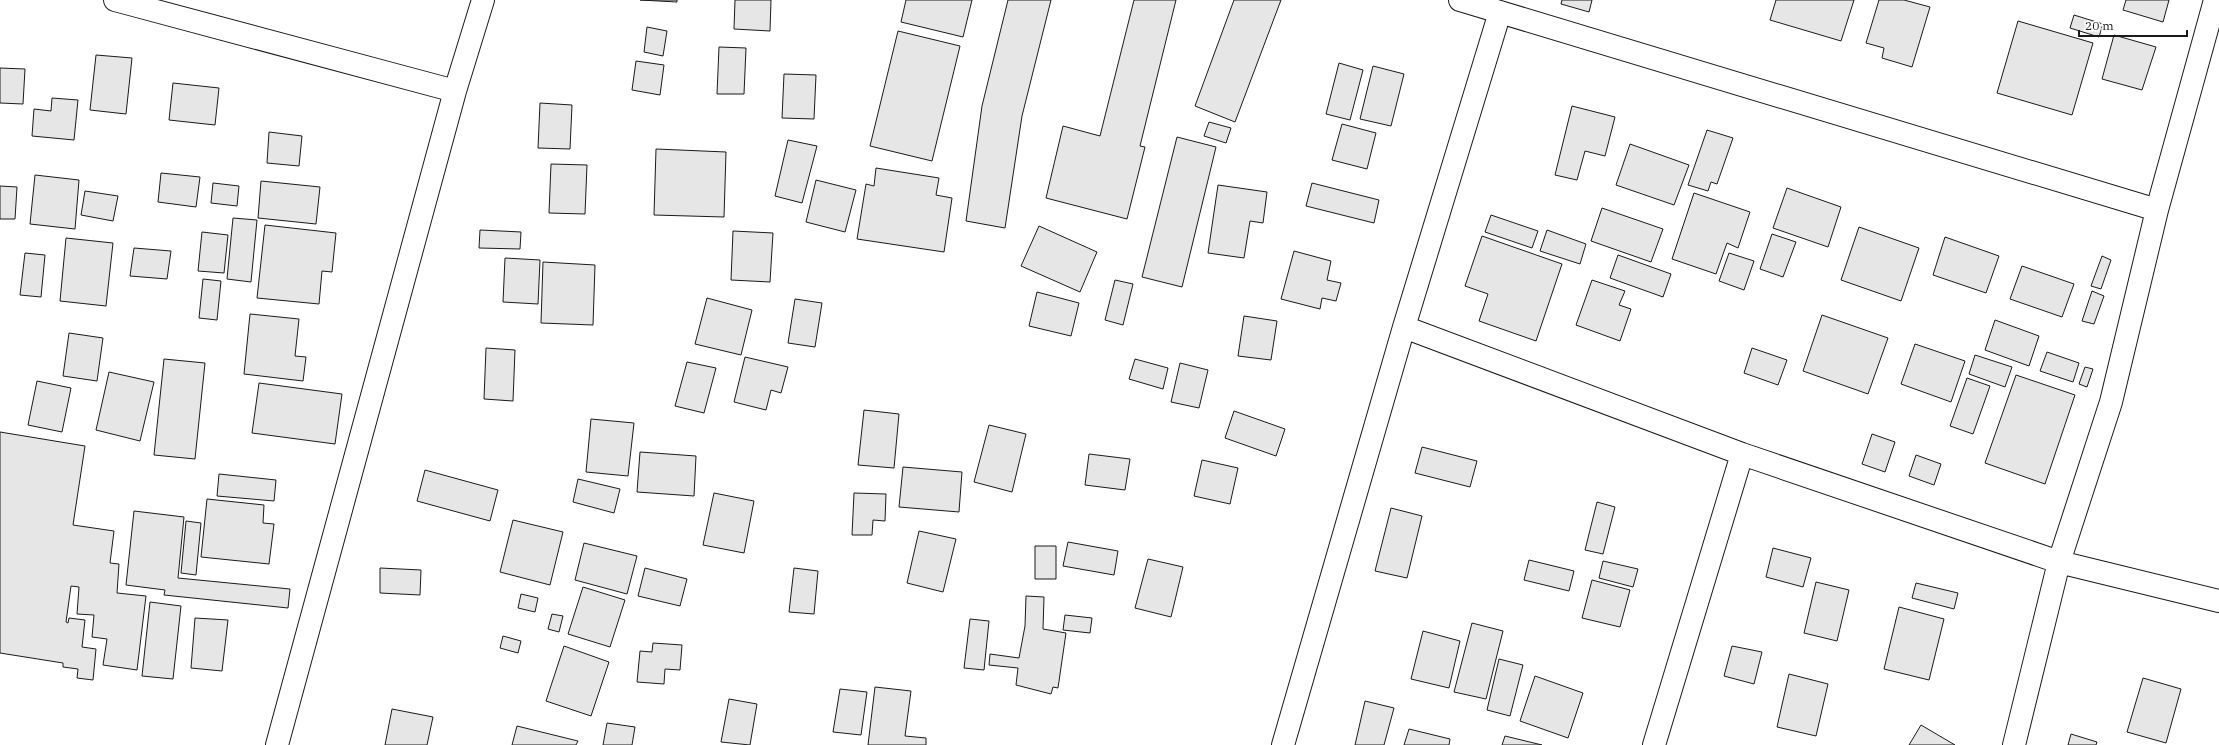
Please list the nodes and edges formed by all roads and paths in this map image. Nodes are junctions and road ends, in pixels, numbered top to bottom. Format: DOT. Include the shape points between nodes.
graph roads {
  1 [pos="115,0"];
  2 [pos="483,0"];
  3 [pos="1460,0"];
  4 [pos="2215,0"];
  5 [pos="1500,12"];
  6 [pos="456,91"];
  7 [pos="2157,210"];
  8 [pos="1404,327"];
  9 [pos="1742,454"];
  10 [pos="2060,562"];
  11 [pos="2219,601"];
  12 [pos="277,745"];
  13 [pos="1283,745"];
  14 [pos="1654,745"];
  15 [pos="2014,745"];
  1 -- 6 [label="street"];
  2 -- 6 [label="street"];
  3 -- 5 [label="street"];
  4 -- 7 [label="street"];
  5 -- 7 [label="street"];
  5 -- 8 [label="street"];
  6 -- 12 [label="street"];
  7 -- 10 [label="street" via="2111,402"];
  8 -- 9 [label="street"];
  8 -- 13 [label="street"];
  9 -- 10 [label="street"];
  9 -- 14 [label="street"];
  10 -- 11 [label="street"];
  10 -- 15 [label="street"];
}
